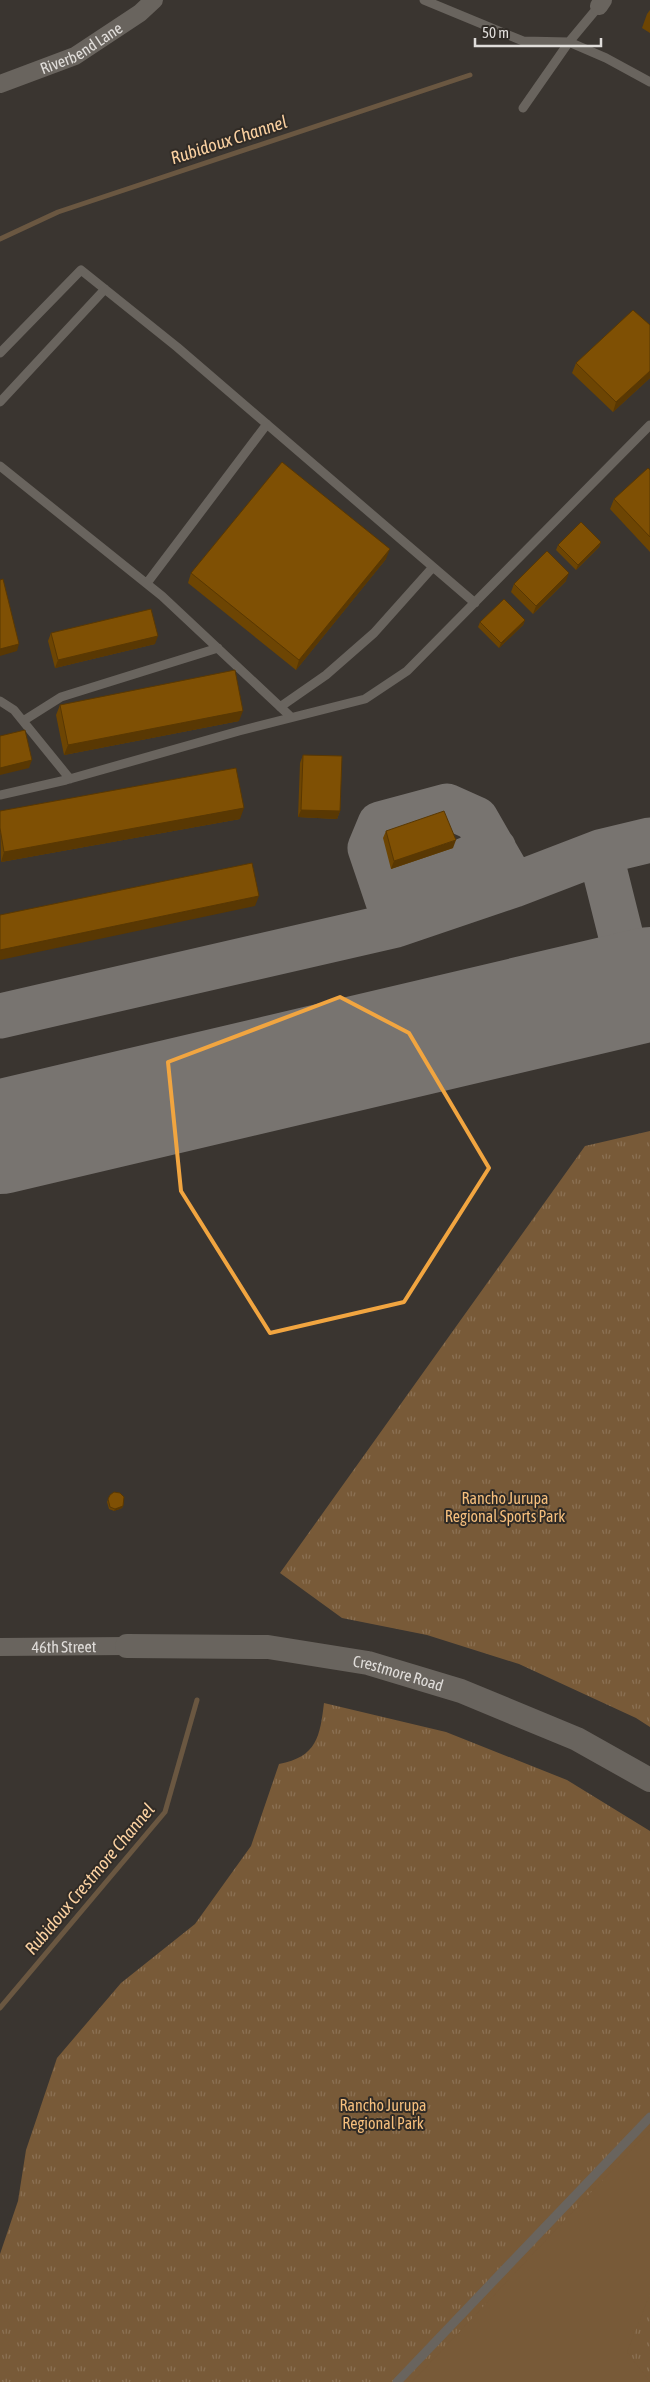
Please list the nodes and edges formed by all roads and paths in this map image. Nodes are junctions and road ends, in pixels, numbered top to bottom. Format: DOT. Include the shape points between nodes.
graph roads {
  1 [pos="154,0"];
  2 [pos="424,0"];
  3 [pos="601,3"];
  4 [pos="569,42"];
  5 [pos="650,82"];
  6 [pos="0,84"];
  7 [pos="523,108"];
  8 [pos="105,289"];
  9 [pos="0,353"];
  10 [pos="0,402"];
  11 [pos="267,424"];
  12 [pos="650,425"];
  13 [pos="0,466"];
  14 [pos="433,567"];
  15 [pos="147,583"];
  16 [pos="475,603"];
  17 [pos="218,648"];
  18 [pos="0,701"];
  19 [pos="280,707"];
  20 [pos="291,717"];
  21 [pos="23,721"];
  22 [pos="70,779"];
  23 [pos="0,795"];
  24 [pos="127,1646"];
  25 [pos="0,1647"];
  26 [pos="650,1780"];
  27 [pos="650,2117"];
  28 [pos="397,2382"];
  1 -- 6 [label="street, Riverbend Lane" via="140,13 75,56"];
  2 -- 4 [label="lane" via="523,41"];
  3 -- 4 [label="lane"];
  4 -- 5 [label="lane"];
  4 -- 7 [label="lane"];
  8 -- 9 [label="lane" via="81,270"];
  8 -- 10 [label="lane"];
  8 -- 11 [label="lane"];
  11 -- 14 [label="lane"];
  11 -- 15 [label="lane"];
  12 -- 16 [label="lane"];
  13 -- 15 [label="lane"];
  14 -- 16 [label="lane"];
  14 -- 19 [label="lane" via="374,633 326,675"];
  15 -- 17 [label="lane"];
  16 -- 20 [label="lane" via="407,671 365,699"];
  17 -- 19 [label="lane"];
  17 -- 21 [label="lane" via="61,697"];
  18 -- 21 [label="lane"];
  19 -- 20 [label="lane"];
  20 -- 22 [label="lane"];
  21 -- 22 [label="lane"];
  22 -- 23 [label="lane"];
  24 -- 25 [label="street, 46th Street"];
  24 -- 26 [label="street, Crestmore Road" via="268,1647 368,1663 460,1691 577,1738"];
  27 -- 28 [label="lane"];
}
